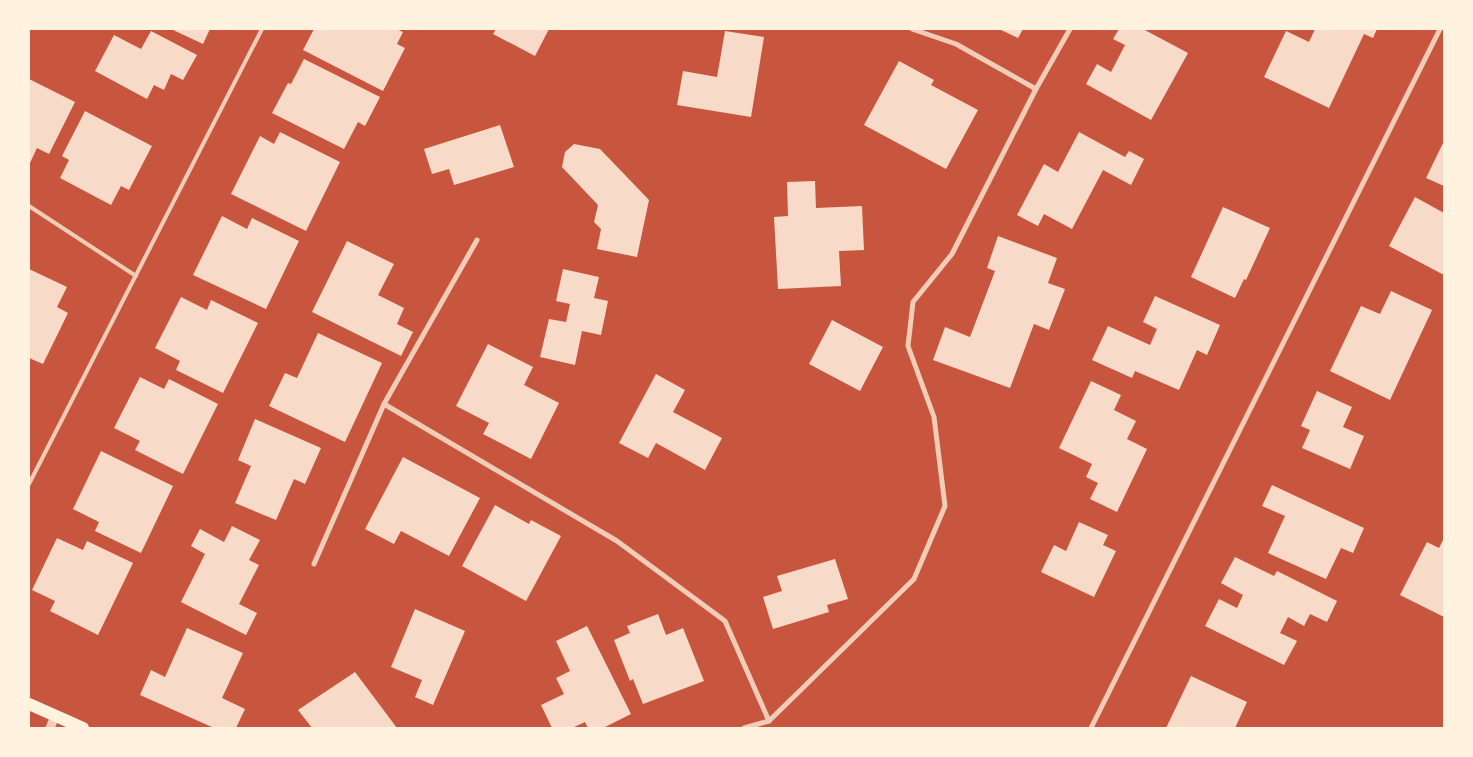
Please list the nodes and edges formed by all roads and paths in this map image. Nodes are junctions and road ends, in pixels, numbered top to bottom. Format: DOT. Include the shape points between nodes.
graph roads {
  1 [pos="262,29"];
  2 [pos="912,29"];
  3 [pos="1070,29"];
  4 [pos="1440,29"];
  5 [pos="1036,89"];
  6 [pos="29,206"];
  7 [pos="477,240"];
  8 [pos="136,276"];
  9 [pos="384,404"];
  10 [pos="29,484"];
  11 [pos="314,564"];
  12 [pos="29,704"];
  13 [pos="55,716"];
  14 [pos="769,721"];
  15 [pos="50,728"];
  16 [pos="83,728"];
  17 [pos="744,728"];
  18 [pos="1091,728"];
  1 -- 8 [label="lane"];
  2 -- 5 [label="street" via="956,44"];
  3 -- 5 [label="street"];
  4 -- 18 [label="street"];
  5 -- 14 [label="street" via="952,254 913,302 908,346 934,417 945,506 918,570 914,579"];
  6 -- 8 [label="lane"];
  7 -- 9 [label="street"];
  8 -- 10 [label="lane"];
  9 -- 11 [label="street"];
  9 -- 14 [label="street" via="617,541 725,621"];
  12 -- 13 [label="main road"];
  13 -- 15 [label="street"];
  13 -- 16 [label="main road"];
  14 -- 17 [label="street"];
}
